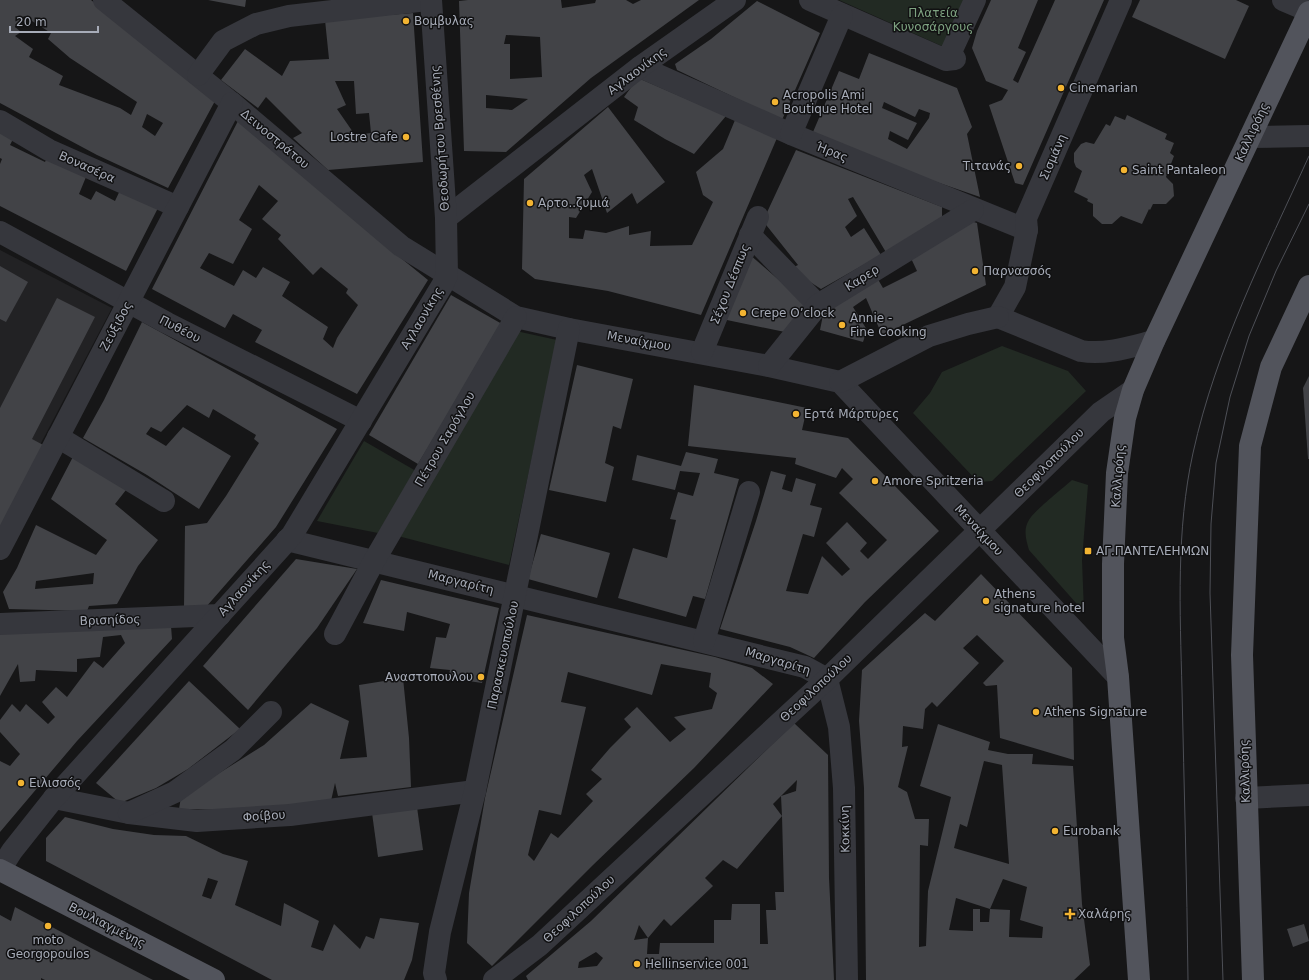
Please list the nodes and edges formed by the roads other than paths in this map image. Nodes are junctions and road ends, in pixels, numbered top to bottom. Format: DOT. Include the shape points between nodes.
graph roads {
  1 [pos="104,0"];
  2 [pos="428,0"];
  3 [pos="431,0"];
  4 [pos="735,0"];
  5 [pos="810,0"];
  6 [pos="975,0"];
  7 [pos="1121,0"];
  8 [pos="1283,0"];
  9 [pos="286,8"];
  10 [pos="1309,12"];
  11 [pos="842,15"];
  12 [pos="640,67"];
  13 [pos="198,74"];
  14 [pos="232,103"];
  15 [pos="0,121"];
  16 [pos="791,134"];
  17 [pos="1309,136"];
  18 [pos="1250,137"];
  19 [pos="178,207"];
  20 [pos="973,210"];
  21 [pos="446,218"];
  22 [pos="1027,230"];
  23 [pos="0,232"];
  24 [pos="446,275"];
  25 [pos="1309,286"];
  26 [pos="129,301"];
  27 [pos="818,305"];
  28 [pos="998,316"];
  29 [pos="516,317"];
  30 [pos="569,329"];
  31 [pos="1154,341"];
  32 [pos="702,352"];
  33 [pos="770,366"];
  34 [pos="840,382"];
  35 [pos="1133,390"];
  36 [pos="361,421"];
  37 [pos="58,437"];
  38 [pos="749,492"];
  39 [pos="164,500"];
  40 [pos="980,531"];
  41 [pos="287,540"];
  42 [pos="0,549"];
  43 [pos="374,561"];
  44 [pos="515,596"];
  45 [pos="220,615"];
  46 [pos="0,624"];
  47 [pos="335,634"];
  48 [pos="704,641"];
  49 [pos="1118,677"];
  50 [pos="827,679"];
  51 [pos="271,712"];
  52 [pos="475,791"];
  53 [pos="1309,795"];
  54 [pos="54,798"];
  55 [pos="1246,798"];
  56 [pos="129,813"];
  57 [pos="0,870"];
  58 [pos="207,978"];
  59 [pos="436,980"];
  60 [pos="494,980"];
  61 [pos="847,980"];
  62 [pos="1139,980"];
  63 [pos="1253,980"];
  1 -- 13 [label="street, Δεινοστράτου"];
  2 -- 9 [label="street"];
  3 -- 21 [label="street, Θεοδωρήτου Βρεσθένης"];
  4 -- 12 [label="street, Αγλαονίκης"];
  5 -- 11 [label="street"];
  6 -- 11 [label="street" via="951,52 955,59 946,60"];
  7 -- 22 [label="street, Σισμάνη" via="1026,218"];
  8 -- 10 [label="street"];
  9 -- 13 [label="street" via="223,40"];
  10 -- 18 [label="main road, Καλλιρόης"];
  11 -- 16 [label="street"];
  12 -- 16 [label="street, Ήρας"];
  12 -- 21 [label="street, Αγλαονίκης"];
  13 -- 14 [label="street, Δεινοστράτου"];
  14 -- 19 [label="street, Ζεύξιδος"];
  14 -- 24 [label="street, Δεινοστράτου" via="402,246"];
  15 -- 19 [label="street, Βονασέρα" via="49,150"];
  16 -- 20 [label="street, Ήρας"];
  17 -- 18 [label="street"];
  18 -- 31 [label="main road, Καλλιρόης"];
  19 -- 26 [label="street, Ζεύξιδος"];
  20 -- 22 [label="street, Ήρας"];
  20 -- 27 [label="street, Καρερ"];
  21 -- 24 [label="street, Θεοδωρήτου Βρεσθένης"];
  22 -- 28 [label="street, Σισμάνη" via="1014,287"];
  23 -- 26 [label="street, Πυθέου"];
  24 -- 29 [label="street, Μεναίχμου"];
  24 -- 36 [label="street, Αγλαονίκης"];
  25 -- 55 [label="main road, Καλλιρόης" via="1271,367 1250,446 1242,655"];
  26 -- 36 [label="street, Πυθέου" via="167,323"];
  26 -- 37 [label="street, Ζεύξιδος"];
  27 -- 32 [label="street, Σέχου Δέσπως" via="754,226"];
  27 -- 33 [label="street, Καρερ"];
  28 -- 31 [label="street" via="1081,351 1116,350"];
  28 -- 34 [label="street" via="929,336"];
  29 -- 30 [label="street, Μεναίχμου"];
  29 -- 43 [label="street, Πέτρου Σαρόγλου"];
  30 -- 32 [label="street, Μεναίχμου"];
  30 -- 44 [label="street, Παρασκευοπούλου"];
  31 -- 35 [label="main road, Καλλιρόης"];
  32 -- 33 [label="street, Μεναίχμου"];
  33 -- 34 [label="street, Μεναίχμου"];
  34 -- 40 [label="street, Μεναίχμου"];
  35 -- 40 [label="street, Θεοφιλοπούλου" via="1101,412"];
  35 -- 49 [label="main road, Καλλιρόης" via="1121,438 1117,473 1113,638"];
  36 -- 41 [label="street, Αγλαονίκης"];
  37 -- 39 [label="street"];
  37 -- 42 [label="street, Ζεύξιδος"];
  38 -- 48 [label="street"];
  40 -- 49 [label="street, Μεναίχμου"];
  40 -- 50 [label="street, Θεοφιλοπούλου"];
  41 -- 43 [label="street, Μαργαρίτη"];
  41 -- 45 [label="street, Αγλαονίκης"];
  43 -- 44 [label="street, Μαργαρίτη"];
  43 -- 47 [label="street, Πέτρου Σαρόγλου"];
  44 -- 48 [label="street, Μαργαρίτη"];
  44 -- 52 [label="street, Παρασκευοπούλου"];
  45 -- 46 [label="street, Βρισηίδος"];
  45 -- 54 [label="street, Αγλαονίκης"];
  48 -- 50 [label="street, Μαργαρίτη" via="805,667"];
  49 -- 62 [label="main road, Καλλιρόης"];
  50 -- 60 [label="street, Θεοφιλοπούλου" via="540,945"];
  50 -- 61 [label="street, Κοκκίνη" via="839,727 844,788"];
  51 -- 56 [label="street" via="233,750 175,792"];
  52 -- 56 [label="street, Φοίβου" via="290,815 197,821"];
  52 -- 59 [label="street, Παρασκευοπούλου" via="440,932 434,973"];
  53 -- 55 [label="street"];
  54 -- 56 [label="street, Φοίβου"];
  54 -- 57 [label="street, Αγλαονίκης"];
  55 -- 63 [label="main road, Καλλιρόης"];
  57 -- 58 [label="main road, Βουλιαγμένης"];
}
